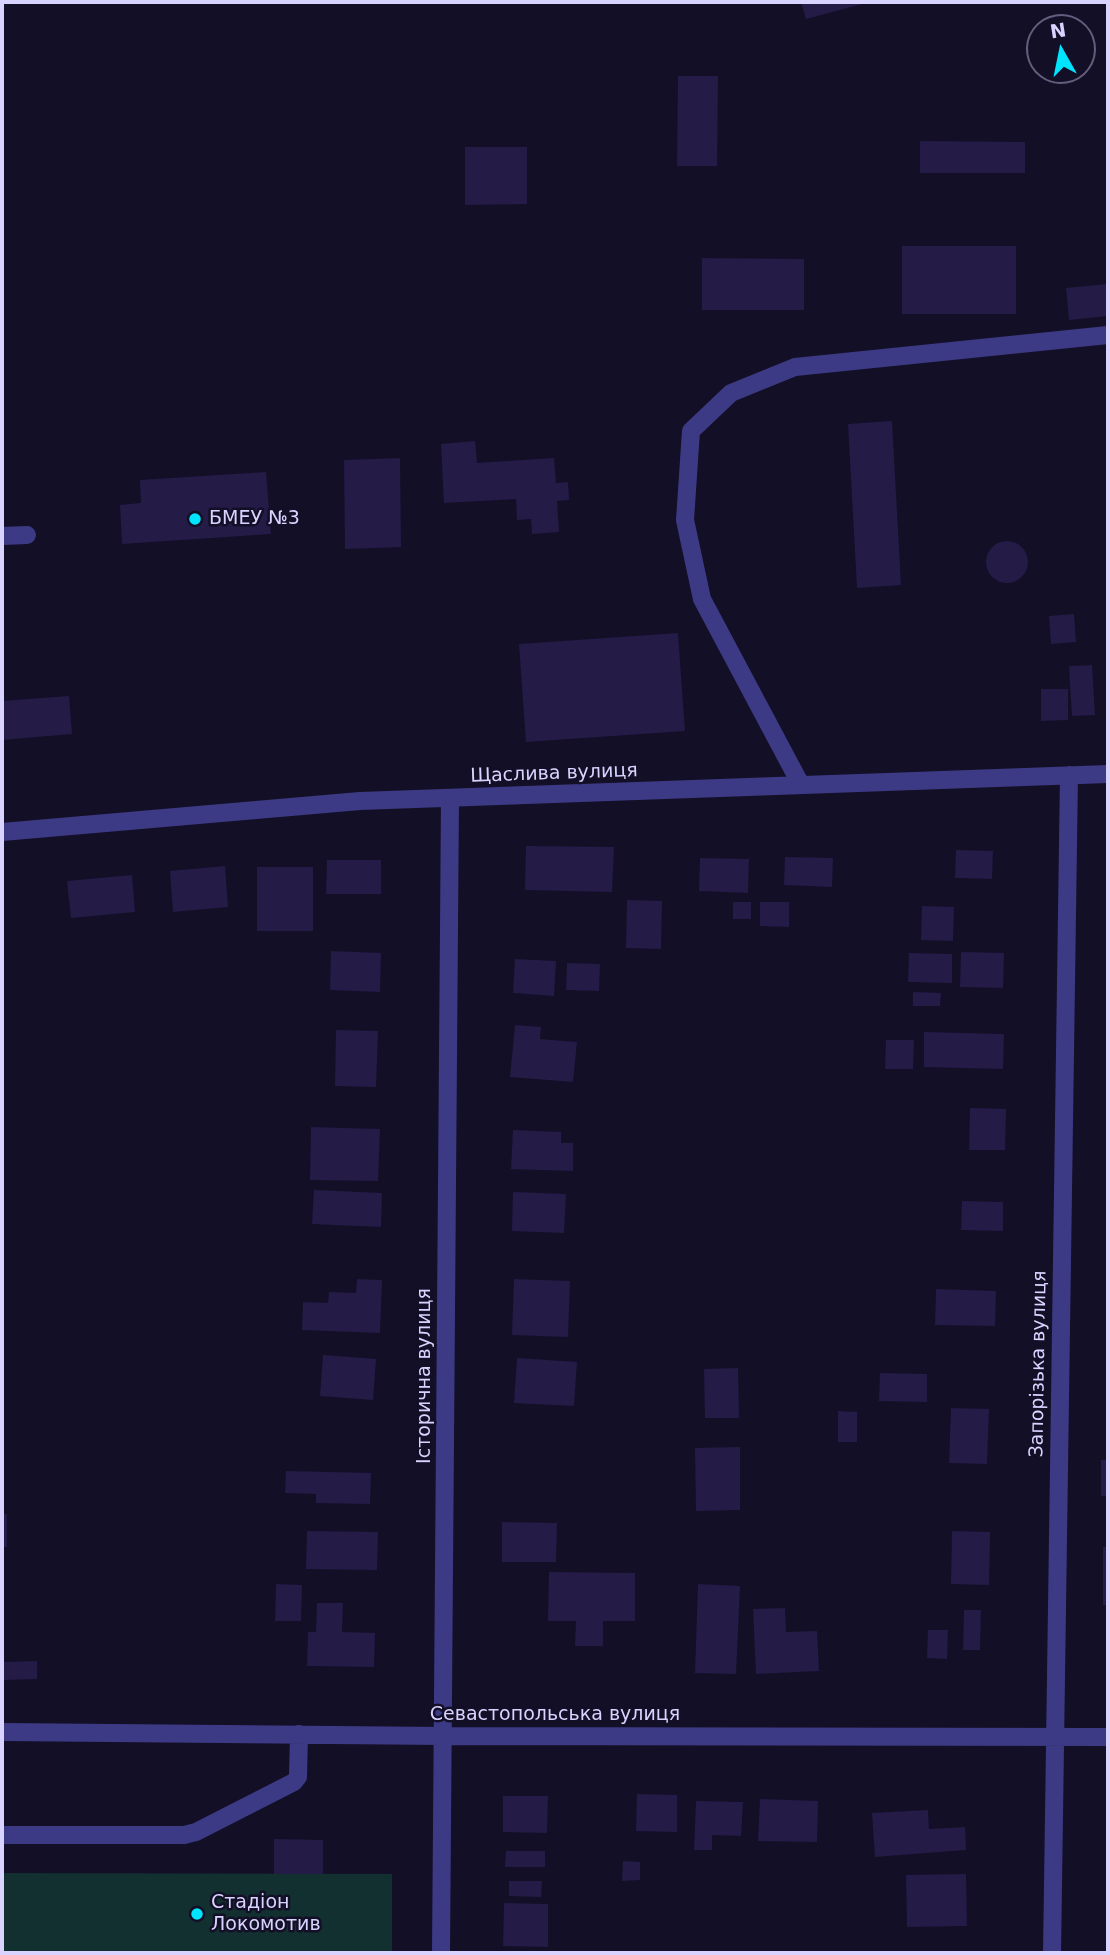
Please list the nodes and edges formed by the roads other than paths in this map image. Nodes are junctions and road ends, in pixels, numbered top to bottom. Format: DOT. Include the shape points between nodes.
graph roads {
  1 [pos="1108,334"];
  2 [pos="26,535"];
  3 [pos="2,536"];
  4 [pos="1108,774"];
  5 [pos="1069,775"];
  6 [pos="802,785"];
  7 [pos="450,799"];
  8 [pos="2,832"];
  9 [pos="2,1731"];
  10 [pos="299,1734"];
  11 [pos="443,1736"];
  12 [pos="1054,1737"];
  13 [pos="1108,1737"];
  14 [pos="2,1835"];
  15 [pos="441,1953"];
  16 [pos="1052,1953"];
  1 -- 6 [label="street" via="795,367 731,393 691,431 685,520 702,599"];
  2 -- 3 [label="street"];
  4 -- 5 [label="street, Щаслива вулиця"];
  5 -- 6 [label="street, Щаслива вулиця"];
  5 -- 12 [label="street, Запорізька вулиця"];
  6 -- 7 [label="street, Щаслива вулиця"];
  7 -- 8 [label="street, Щаслива вулиця" via="360,801"];
  7 -- 11 [label="street, Історична вулиця"];
  9 -- 10 [label="street, Севастопольська вулиця"];
  10 -- 11 [label="street, Севастопольська вулиця"];
  10 -- 14 [label="street" via="294,1782 190,1834"];
  11 -- 12 [label="street, Севастопольська вулиця"];
  11 -- 15 [label="street, Історична вулиця"];
  12 -- 13 [label="street, Севастопольська вулиця"];
  12 -- 16 [label="street, Запорізька вулиця"];
}
